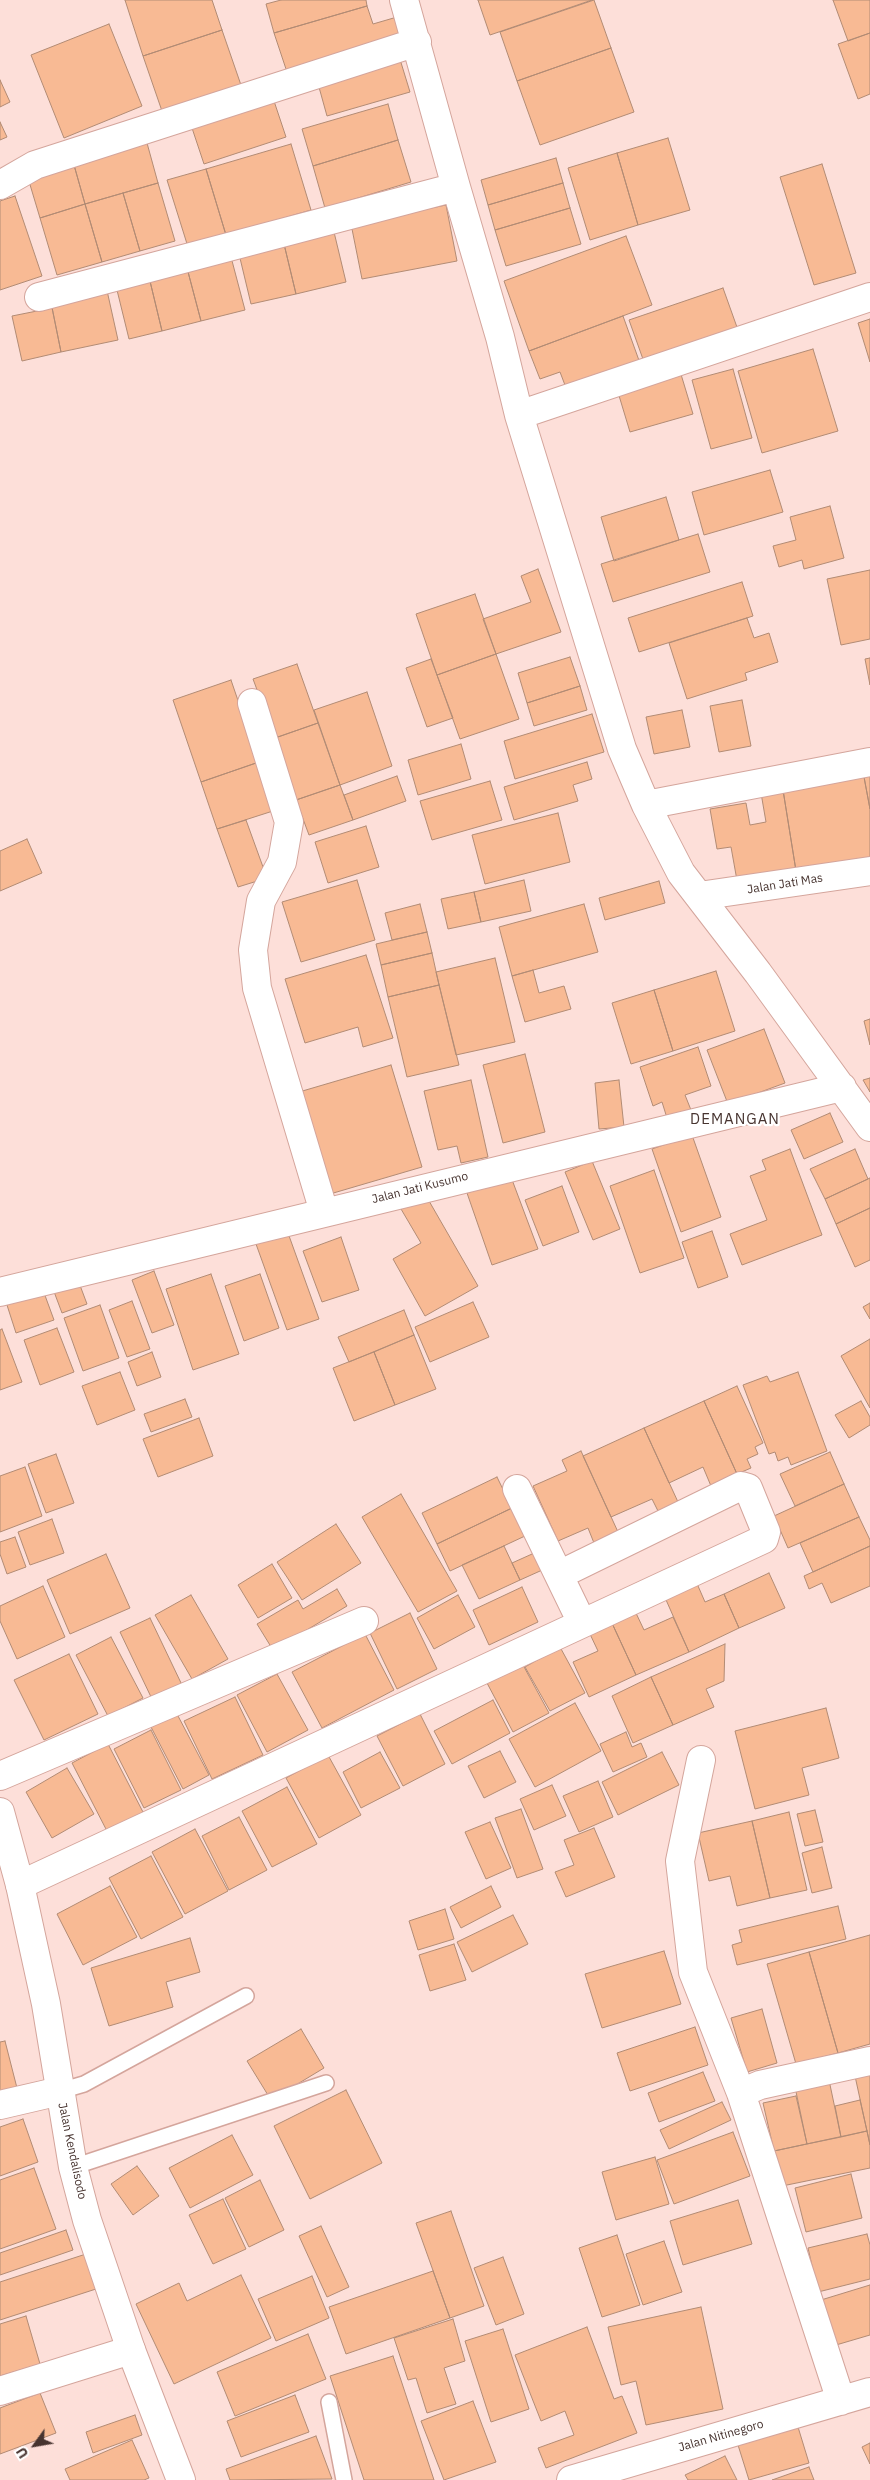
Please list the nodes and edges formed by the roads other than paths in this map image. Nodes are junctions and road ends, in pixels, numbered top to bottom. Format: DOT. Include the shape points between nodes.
graph roads {
  1 [pos="404,0"];
  2 [pos="417,42"];
  3 [pos="0,185"];
  4 [pos="456,187"];
  5 [pos="39,297"];
  6 [pos="870,297"];
  7 [pos="519,415"];
  8 [pos="252,703"];
  9 [pos="870,762"];
  10 [pos="646,805"];
  11 [pos="870,871"];
  12 [pos="699,896"];
  13 [pos="842,1087"];
  14 [pos="870,1127"];
  15 [pos="324,1212"];
  16 [pos="0,1292"];
  17 [pos="516,1488"];
  18 [pos="559,1575"];
  19 [pos="364,1621"];
  20 [pos="582,1623"];
  21 [pos="701,1760"];
  22 [pos="0,1776"];
  23 [pos="0,1812"];
  24 [pos="20,1884"];
  25 [pos="246,1996"];
  26 [pos="870,2060"];
  27 [pos="326,2083"];
  28 [pos="60,2090"];
  29 [pos="741,2093"];
  30 [pos="0,2105"];
  31 [pos="73,2167"];
  32 [pos="131,2350"];
  33 [pos="0,2391"];
  34 [pos="870,2392"];
  35 [pos="841,2401"];
  36 [pos="329,2402"];
  37 [pos="628,2472"];
  38 [pos="181,2480"];
  39 [pos="344,2480"];
  40 [pos="571,2480"];
  1 -- 2 [label="street"];
  2 -- 3 [label="street" via="35,165"];
  2 -- 4 [label="street"];
  4 -- 5 [label="street"];
  4 -- 7 [label="street"];
  6 -- 7 [label="street"];
  7 -- 10 [label="street" via="622,749"];
  8 -- 15 [label="street" via="288,822 282,862 261,902 253,950 257,988"];
  9 -- 10 [label="street"];
  10 -- 12 [label="street" via="680,872"];
  11 -- 12 [label="street, Jalan Jati Mas"];
  12 -- 13 [label="street"];
  13 -- 14 [label="street"];
  13 -- 15 [label="street, Jalan Jati Kusumo"];
  15 -- 16 [label="street, Jalan Jati Kusumo"];
  17 -- 18 [label="street"];
  18 -- 20 [label="street"];
  18 -- 20 [label="street" via="740,1486 748,1488 766,1532 764,1540"];
  19 -- 22 [label="street"];
  20 -- 24 [label="street"];
  21 -- 29 [label="street" via="680,1861 694,1972"];
  23 -- 24 [label="street, Jalan Kendalisodo"];
  24 -- 28 [label="street, Jalan Kendalisodo" via="46,2004"];
  25 -- 28 [label="lane" via="84,2084"];
  26 -- 29 [label="street" via="760,2085"];
  27 -- 31 [label="lane"];
  28 -- 30 [label="street"];
  28 -- 31 [label="street, Jalan Kendalisodo"];
  29 -- 35 [label="street"];
  31 -- 32 [label="street, Jalan Kendalisodo" via="87,2220"];
  32 -- 33 [label="street"];
  32 -- 38 [label="street, Jalan Kendalisodo"];
  34 -- 35 [label="street, Jalan Nitinegoro"];
  35 -- 37 [label="street, Jalan Nitinegoro"];
  36 -- 39 [label="lane"];
  37 -- 40 [label="street, Jalan Nitinegoro"];
}
